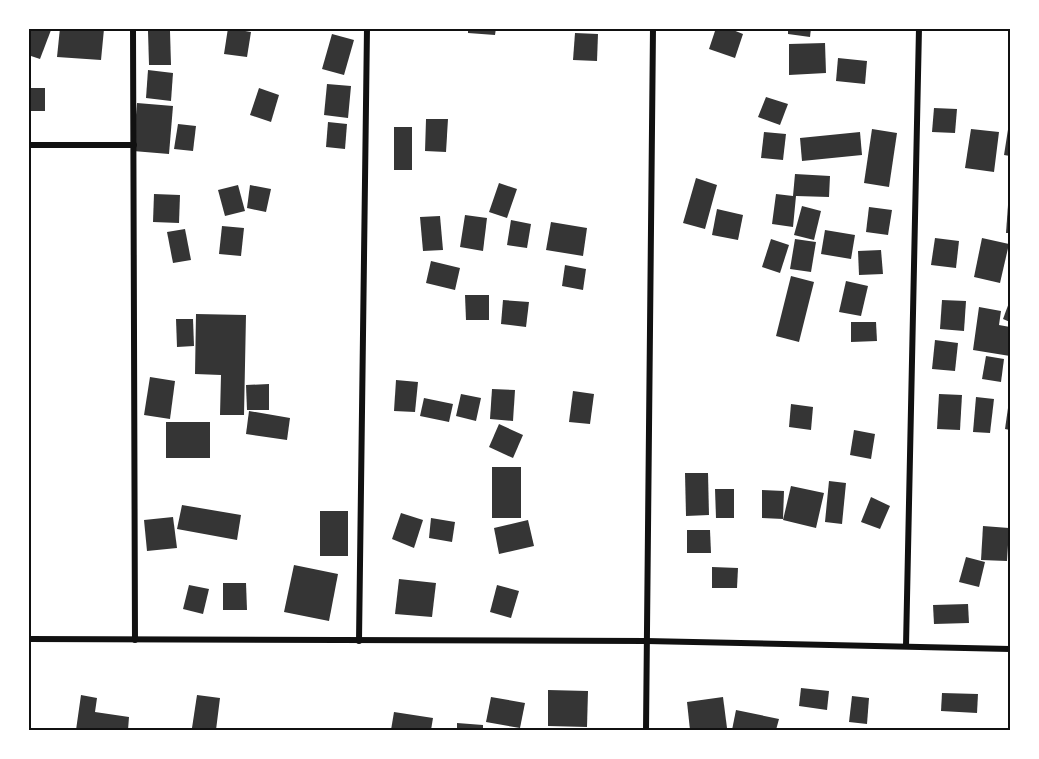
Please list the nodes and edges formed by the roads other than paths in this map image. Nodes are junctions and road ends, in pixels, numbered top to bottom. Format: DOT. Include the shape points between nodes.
graph roads {
  1 [pos="133,28"];
  2 [pos="367,28"];
  3 [pos="653,28"];
  4 [pos="919,28"];
  5 [pos="28,145"];
  6 [pos="134,145"];
  7 [pos="28,639"];
  8 [pos="135,640"];
  9 [pos="359,640"];
  10 [pos="646,641"];
  11 [pos="906,646"];
  12 [pos="1011,649"];
  13 [pos="646,730"];
  1 -- 6 [label="street"];
  2 -- 9 [label="street"];
  3 -- 10 [label="street"];
  4 -- 11 [label="street"];
  5 -- 6 [label="street"];
  6 -- 8 [label="street"];
  7 -- 8 [label="street"];
  8 -- 9 [label="street"];
  9 -- 10 [label="street"];
  10 -- 11 [label="street"];
  10 -- 13 [label="street"];
  11 -- 12 [label="street"];
}
